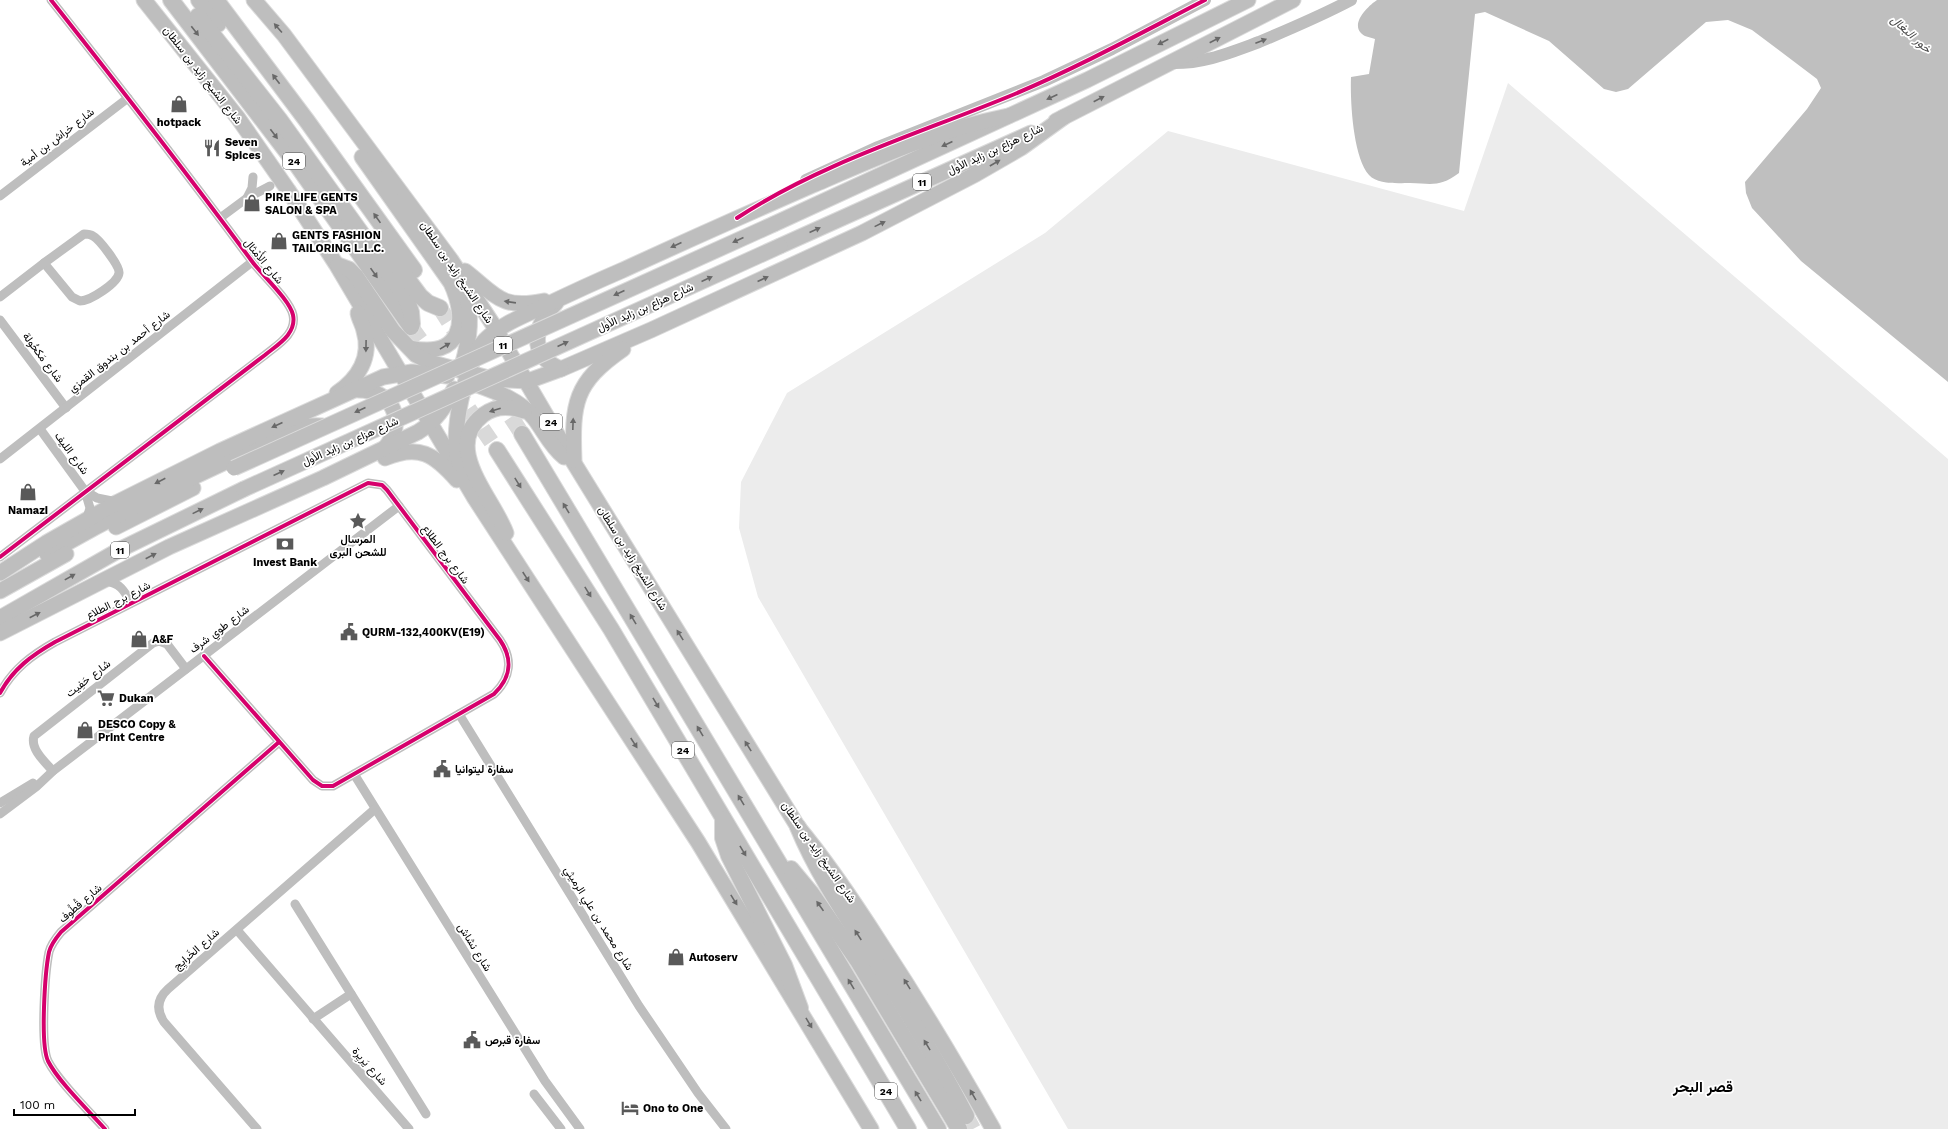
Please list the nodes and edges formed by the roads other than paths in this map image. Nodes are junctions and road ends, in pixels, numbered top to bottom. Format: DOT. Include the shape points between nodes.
graph roads {
  1 [pos="51,0"];
  2 [pos="144,0"];
  3 [pos="171,0"];
  4 [pos="185,0"];
  5 [pos="199,0"];
  6 [pos="216,0"];
  7 [pos="254,0"];
  8 [pos="1205,0"];
  9 [pos="1248,0"];
  10 [pos="1293,0"];
  11 [pos="1351,0"];
  12 [pos="1170,63"];
  13 [pos="310,70"];
  14 [pos="128,98"];
  15 [pos="1008,116"];
  16 [pos="1064,117"];
  17 [pos="253,177"];
  18 [pos="270,186"];
  19 [pos="0,196"];
  20 [pos="247,198"];
  21 [pos="220,218"];
  22 [pos="737,218"];
  23 [pos="451,260"];
  24 [pos="252,262"];
  25 [pos="44,263"];
  26 [pos="336,264"];
  27 [pos="355,294"];
  28 [pos="0,297"];
  29 [pos="562,297"];
  30 [pos="0,320"];
  31 [pos="497,330"];
  32 [pos="651,330"];
  33 [pos="407,348"];
  34 [pos="561,369"];
  35 [pos="400,373"];
  36 [pos="463,376"];
  37 [pos="528,381"];
  38 [pos="358,390"];
  39 [pos="66,408"];
  40 [pos="312,409"];
  41 [pos="532,415"];
  42 [pos="431,424"];
  43 [pos="40,429"];
  44 [pos="522,434"];
  45 [pos="385,448"];
  46 [pos="497,450"];
  47 [pos="0,459"];
  48 [pos="574,462"];
  49 [pos="231,464"];
  50 [pos="323,478"];
  51 [pos="85,491"];
  52 [pos="474,497"];
  53 [pos="118,502"];
  54 [pos="399,506"];
  55 [pos="87,518"];
  56 [pos="511,553"];
  57 [pos="0,557"];
  58 [pos="130,566"];
  59 [pos="0,575"];
  60 [pos="105,580"];
  61 [pos="123,588"];
  62 [pos="0,591"];
  63 [pos="131,603"];
  64 [pos="0,618"];
  65 [pos="0,633"];
  66 [pos="204,656"];
  67 [pos="186,669"];
  68 [pos="0,693"];
  69 [pos="459,714"];
  70 [pos="279,742"];
  71 [pos="53,771"];
  72 [pos="354,774"];
  73 [pos="0,803"];
  74 [pos="375,809"];
  75 [pos="0,814"];
  76 [pos="723,817"];
  77 [pos="798,827"];
  78 [pos="775,857"];
  79 [pos="295,904"];
  80 [pos="236,930"];
  81 [pos="351,994"];
  82 [pos="800,1008"];
  83 [pos="313,1019"];
  84 [pos="534,1094"];
  85 [pos="426,1114"];
  86 [pos="963,1122"];
  87 [pos="105,1129"];
  88 [pos="257,1129"];
  89 [pos="409,1129"];
  90 [pos="561,1129"];
  91 [pos="579,1129"];
  92 [pos="726,1129"];
  93 [pos="871,1129"];
  94 [pos="908,1129"];
  95 [pos="938,1129"];
  96 [pos="992,1129"];
  1 -- 14 [label="street, شارع الأَمْثال"];
  2 -- 26 [label="main road, شارع الشيخ زايد بن سلطان / 24" via="238,118"];
  3 -- 4 [label="highway, شارع الشيخ زايد بن سلطان / 24, one-way" via="297,165 412,327 408,303 361,233 279,119"];
  5 -- 6 [label="highway, one-way" via="417,292 428,303 440,308 307,121"];
  13 -- 7 [label="main road, شارع الشيخ زايد بن سلطان / 24, one-way"];
  8 -- 22 [label="street" via="1071,69 1003,99 878,147 782,191"];
  9 -- 15 [label="main road, شارع هزاع بن زايد الأول / 11, one-way"];
  12 -- 10 [label="main road, شارع هزاع بن زايد الأول / 11, one-way"];
  12 -- 11 [label="street, one-way" via="1192,63 1224,56"];
  16 -- 12 [label="main road, شارع هزاع بن زايد الأول / 11, one-way"];
  13 -- 23 [label="main road, شارع الشيخ زايد بن سلطان / 24"];
  33 -- 13 [label="main road, one-way" via="428,351 448,346 457,333 459,316 456,294 394,200 325,106"];
  14 -- 19 [label="street, شارع خراش بن أمية"];
  14 -- 21 [label="street, شارع الأَمْثال"];
  15 -- 22 [label="main road" via="921,139"];
  15 -- 49 [label="main road, شارع هزاع بن زايد الأول / 11, one-way, bridge" via="774,224 322,426"];
  32 -- 16 [label="main road, one-way" via="923,202 1012,154"];
  64 -- 16 [label="main road, شارع هزاع بن زايد الأول / 11, one-way, bridge" via="121,549 244,489"];
  17 -- 20 [label="street" via="252,188"];
  18 -- 20 [label="street"];
  20 -- 21 [label="street"];
  21 -- 24 [label="street, شارع الأَمْثال"];
  22 -- 29 [label="main road, one-way"];
  29 -- 23 [label="main road, one-way" via="530,304 504,302 490,294"];
  23 -- 31 [label="main road, شارع الشيخ زايد بن سلطان / 24"];
  23 -- 36 [label="main road" via="464,286 470,313 471,326"];
  24 -- 39 [label="street, شارع أحمد بن بندوق القمزي"];
  24 -- 51 [label="street, شارع الأَمْثال" via="291,309 294,323 288,336"];
  25 -- 25 [label="street" via="80,236 88,234 98,240 118,266 119,273 116,279 93,297 80,301 72,297"];
  25 -- 28 [label="street"];
  26 -- 27 [label="main road, شارع الشيخ زايد بن سلطان / 24"];
  26 -- 33 [label="main road" via="353,272"];
  27 -- 35 [label="main road, شارع الشيخ زايد بن سلطان / 24"];
  27 -- 40 [label="main road, one-way" via="358,316 366,339 364,363 352,381"];
  29 -- 31 [label="main road"];
  29 -- 34 [label="main road" via="544,316 537,334 539,347 545,358"];
  30 -- 39 [label="street, شارع مَكحُولة"];
  31 -- 36 [label="main road" via="478,348"];
  31 -- 37 [label="main road, شارع الشيخ زايد بن سلطان / 24"];
  32 -- 34 [label="main road"];
  48 -- 32 [label="main road, one-way" via="573,416 585,384 601,365"];
  33 -- 36 [label="main road" via="416,355"];
  34 -- 37 [label="main road"];
  35 -- 36 [label="main road"];
  35 -- 38 [label="main road" via="383,377"];
  35 -- 42 [label="main road, شارع الشيخ زايد بن سلطان / 24"];
  36 -- 37 [label="main road"];
  36 -- 41 [label="main road" via="506,397"];
  36 -- 42 [label="main road"];
  36 -- 52 [label="main road" via="456,447 458,460 469,480"];
  37 -- 48 [label="main road, شارع الشيخ زايد بن سلطان / 24"];
  38 -- 40 [label="main road"];
  38 -- 45 [label="main road" via="378,393 393,409 396,430"];
  39 -- 43 [label="street, شارع أحمد بن بندوق القمزي"];
  40 -- 53 [label="main road, one-way"];
  41 -- 48 [label="main road" via="556,450"];
  41 -- 56 [label="main road, one-way" via="515,408 495,409 477,420 467,442 469,462 502,523"];
  42 -- 45 [label="main road"];
  42 -- 52 [label="main road, شارع الشيخ زايد بن سلطان / 24"];
  43 -- 47 [label="street, شارع أحمد بن بندوق القمزي"];
  43 -- 51 [label="street, شارع الليف"];
  78 -- 44 [label="highway, 24, one-way"];
  45 -- 50 [label="main road"];
  46 -- 76 [label="highway, 24, one-way" via="611,629"];
  77 -- 48 [label="main road, شارع الشيخ زايد بن سلطان / 24, one-way"];
  49 -- 59 [label="main road" via="139,503 13,573"];
  49 -- 62 [label="main road, شارع هزاع بن زايد الأول / 11"];
  50 -- 52 [label="main road" via="351,471 394,453 419,452 439,461"];
  58 -- 50 [label="main road, one-way" via="217,524"];
  51 -- 53 [label="street, شارع الليف" via="104,501"];
  51 -- 55 [label="street, شارع الليف" via="90,508"];
  51 -- 57 [label="street, شارع الأَمْثال"];
  52 -- 56 [label="main road, شارع الشيخ زايد بن سلطان / 24"];
  53 -- 55 [label="main road"];
  54 -- 63 [label="street, شارع برج الطلاع" via="382,485 368,483"];
  54 -- 66 [label="street, شارع طوي شرف"];
  54 -- 69 [label="street, شارع برج الطلاع" via="506,648 509,658 507,678 502,687"];
  55 -- 59 [label="main road"];
  56 -- 82 [label="main road, شارع الشيخ زايد بن سلطان / 24, one-way" via="698,842"];
  58 -- 60 [label="main road"];
  58 -- 61 [label="street, شارع برج الطلاع"];
  60 -- 61 [label="street, شارع برج الطلاع"];
  65 -- 60 [label="main road, one-way"];
  61 -- 63 [label="street, شارع برج الطلاع"];
  63 -- 68 [label="street, شارع برج الطلاع" via="32,656 12,674"];
  66 -- 67 [label="street, شارع طوي شرف"];
  66 -- 70 [label="street, شارع برج الطلاع"];
  67 -- 71 [label="street, شارع طوي شرف"];
  67 -- 71 [label="street, شارع حَفِيت" via="167,644 159,641 153,643 34,736 35,748"];
  69 -- 72 [label="street, شارع برج الطلاع"];
  69 -- 92 [label="street, شارع محمد بن علي الرميثي" via="639,1006 698,1093"];
  70 -- 72 [label="street, شارع برج الطلاع" via="317,784 333,786"];
  70 -- 87 [label="street, شارع قُطُوف" via="61,932 51,946 43,1032 45,1052 53,1070"];
  71 -- 73 [label="street, شارع طوي شرف"];
  71 -- 75 [label="street, شارع طوي شرف"];
  72 -- 74 [label="street, شارع نشاش"];
  74 -- 80 [label="street, شارع الخَرايِج"];
  74 -- 91 [label="street, شارع نشاش" via="545,1082"];
  76 -- 82 [label="highway" via="723,838 729,856 784,965"];
  76 -- 94 [label="highway, 24, one-way"];
  86 -- 77 [label="highway, 24, one-way" via="944,1072 821,876"];
  96 -- 77 [label="main road, شارع الشيخ زايد بن سلطان, one-way" via="933,1026 854,901"];
  86 -- 78 [label="highway, one-way" via="835,927 799,878"];
  95 -- 78 [label="highway, 24, one-way"];
  79 -- 81 [label="street, شارع يَريِرة"];
  80 -- 83 [label="street, شارع يَريِرة"];
  80 -- 88 [label="street, شارع الخَرايِج" via="163,993 159,1011 164,1022"];
  81 -- 83 [label="street"];
  81 -- 85 [label="street, شارع يَريِرة"];
  82 -- 93 [label="main road, شارع الشيخ زايد بن سلطان / 24, one-way"];
  83 -- 89 [label="street, شارع يَريِرة"];
  84 -- 90 [label="street"];
}
